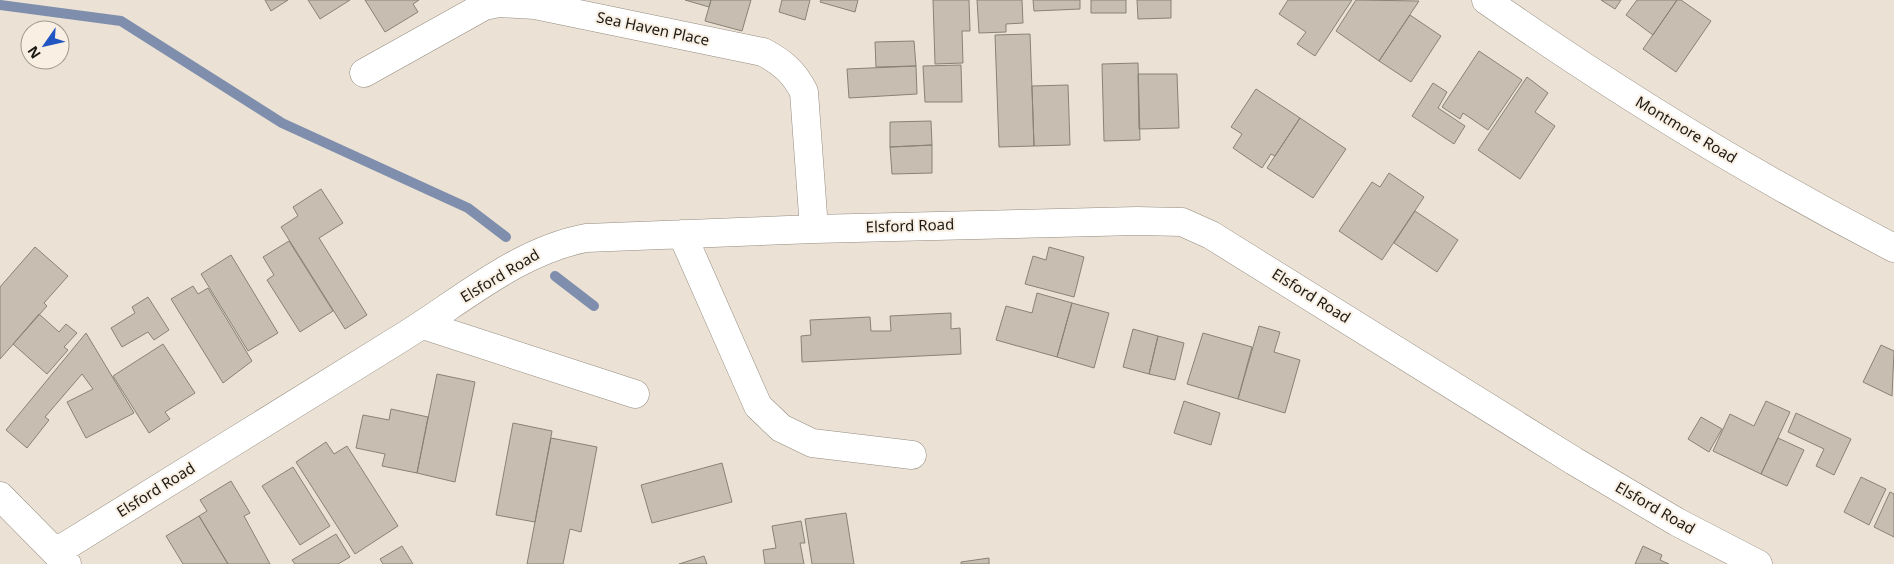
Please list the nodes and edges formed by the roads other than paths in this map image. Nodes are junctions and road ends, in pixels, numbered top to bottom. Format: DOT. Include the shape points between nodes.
graph roads {
  1 [pos="1486,0"];
  2 [pos="364,73"];
  3 [pos="814,229"];
  4 [pos="682,234"];
  5 [pos="1894,248"];
  6 [pos="423,325"];
  7 [pos="635,394"];
  8 [pos="912,455"];
  9 [pos="0,496"];
  10 [pos="62,558"];
  11 [pos="1758,564"];
  1 -- 5 [label="street, Montmore Road" via="1653,112"];
  2 -- 3 [label="street, Sea Haven Place" via="464,16 499,3 535,5 763,52 780,61 796,76 804,92"];
  3 -- 4 [label="street, Elsford Road"];
  3 -- 11 [label="street, Elsford Road" via="1182,222 1252,258 1574,462 1677,522"];
  4 -- 6 [label="street, Elsford Road" via="562,242 512,266"];
  4 -- 8 [label="street" via="758,406 781,428 812,443"];
  6 -- 7 [label="street"];
  6 -- 10 [label="street, Elsford Road"];
  9 -- 10 [label="street"];
}
